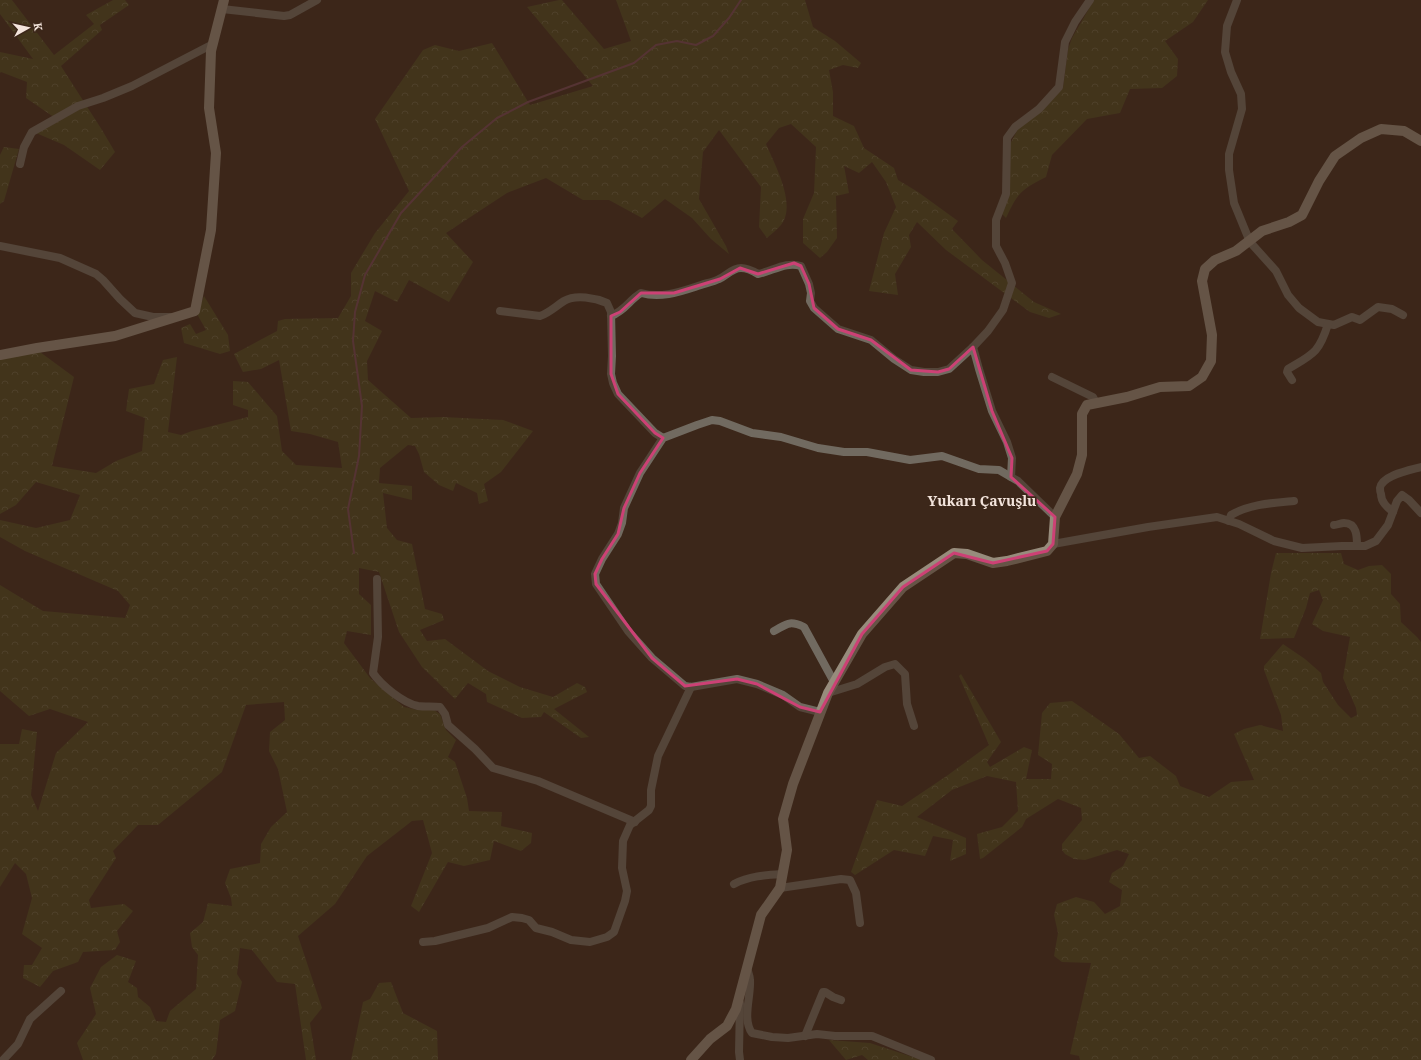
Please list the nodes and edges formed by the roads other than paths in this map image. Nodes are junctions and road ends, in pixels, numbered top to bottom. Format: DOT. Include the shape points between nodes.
graph roads {
  1 [pos="316,0"];
  2 [pos="1090,0"];
  3 [pos="1237,0"];
  4 [pos="223,5"];
  5 [pos="213,44"];
  6 [pos="1421,141"];
  7 [pos="20,164"];
  8 [pos="1250,242"];
  9 [pos="0,246"];
  10 [pos="500,311"];
  11 [pos="1403,314"];
  12 [pos="611,316"];
  13 [pos="177,317"];
  14 [pos="1328,324"];
  15 [pos="974,347"];
  16 [pos="0,355"];
  17 [pos="1052,377"];
  18 [pos="1292,380"];
  19 [pos="1096,403"];
  20 [pos="663,438"];
  21 [pos="1421,467"];
  22 [pos="1011,477"];
  23 [pos="1294,501"];
  24 [pos="1393,512"];
  25 [pos="1421,514"];
  26 [pos="1055,517"];
  27 [pos="1229,521"];
  28 [pos="1334,525"];
  29 [pos="1053,544"];
  30 [pos="1357,546"];
  31 [pos="377,579"];
  32 [pos="774,631"];
  33 [pos="834,682"];
  34 [pos="691,687"];
  35 [pos="828,693"];
  36 [pos="820,712"];
  37 [pos="914,726"];
  38 [pos="634,822"];
  39 [pos="782,874"];
  40 [pos="734,884"];
  41 [pos="780,888"];
  42 [pos="860,924"];
  43 [pos="423,942"];
  44 [pos="746,967"];
  45 [pos="741,988"];
  46 [pos="61,991"];
  47 [pos="841,1000"];
  48 [pos="815,1011"];
  49 [pos="825,1011"];
  50 [pos="805,1036"];
  51 [pos="3,1060"];
  52 [pos="691,1060"];
  53 [pos="740,1060"];
  54 [pos="931,1060"];
  1 -- 4 [label="street" via="284,16"];
  2 -- 15 [label="street" via="1065,42 1060,87 1038,109 1014,127 1007,138 1006,194 996,220 996,246 1012,283 1003,310"];
  3 -- 8 [label="street" via="1227,26 1225,52 1241,94 1242,109 1229,154 1229,170 1234,203"];
  4 -- 5 [label="street"];
  5 -- 7 [label="street" via="132,86 78,106 32,132 24,147"];
  5 -- 13 [label="street" via="209,108 216,153 211,230 195,311"];
  6 -- 8 [label="street" via="1404,131 1381,129 1361,138 1335,156 1302,215 1262,231"];
  8 -- 14 [label="street" via="1276,270 1288,295 1299,308 1318,322"];
  8 -- 19 [label="street" via="1215,260 1205,269 1202,282 1212,335 1211,361 1202,378 1189,386 1160,387"];
  9 -- 13 [label="street" via="60,258 96,274 135,312 153,317"];
  10 -- 12 [label="street" via="540,316 546,315 566,300 582,298 607,303"];
  11 -- 14 [label="street" via="1378,307 1360,320 1352,317 1334,325"];
  12 -- 15 [label="street" via="620,312 641,293 659,296 720,279 740,268 758,274 794,263 801,266 809,284 810,301 814,308 838,329 871,340 911,370 949,370"];
  12 -- 20 [label="street" via="613,383 618,394 655,433"];
  13 -- 16 [label="street" via="115,336"];
  14 -- 18 [label="street" via="1317,349 1288,369"];
  15 -- 22 [label="street" via="992,411 1012,458"];
  17 -- 19 [label="street" via="1093,397"];
  19 -- 26 [label="street" via="1087,405 1082,414 1082,455 1076,474"];
  20 -- 22 [label="street" via="712,420 752,433 781,437 818,448 867,452 910,460 942,456 979,469 998,470"];
  20 -- 34 [label="street" via="640,473 624,508 618,534 595,574 596,584 628,631 652,658 685,686"];
  21 -- 24 [label="street" via="1383,482 1380,488 1381,498"];
  22 -- 26 [label="street"];
  23 -- 27 [label="street" via="1239,510 1231,515"];
  24 -- 25 [label="street" via="1402,495"];
  24 -- 30 [label="street" via="1388,525 1376,541 1365,546"];
  26 -- 29 [label="street"];
  27 -- 29 [label="street" via="1217,518 1201,520"];
  27 -- 30 [label="street" via="1274,541 1302,548"];
  28 -- 30 [label="street" via="1349,524 1358,536"];
  29 -- 33 [label="street" via="1048,551 993,563 967,554 954,553 930,568 903,587 862,634"];
  31 -- 38 [label="street" via="378,637 373,673 379,681 401,698 417,706 440,707 448,725 493,768 538,781"];
  32 -- 33 [label="street" via="794,622 804,627"];
  33 -- 35 [label="street"];
  34 -- 36 [label="street" via="737,679 783,695 800,707"];
  34 -- 38 [label="street" via="658,756 651,790 651,806"];
  35 -- 36 [label="street"];
  35 -- 37 [label="street" via="857,684 894,664 905,674 907,704"];
  36 -- 39 [label="street" via="783,819 787,850"];
  38 -- 43 [label="street" via="623,841 622,868 627,891 625,901 614,932 607,937 590,942 570,940 536,928 529,920 512,917 488,928"];
  39 -- 40 [label="street" via="763,875"];
  39 -- 41 [label="street"];
  41 -- 42 [label="street" via="841,879 850,880 856,893"];
  41 -- 44 [label="street" via="761,916"];
  44 -- 45 [label="street"];
  44 -- 50 [label="street" via="750,979 747,1019 752,1033 788,1038"];
  45 -- 52 [label="street" via="736,1009 727,1026 710,1039"];
  45 -- 53 [label="street" via="738,1052"];
  46 -- 51 [label="street" via="30,1019 18,1044"];
  47 -- 48 [label="street" via="823,992"];
  48 -- 49 [label="street"];
  48 -- 50 [label="street"];
  50 -- 54 [label="street" via="872,1036"];
}
